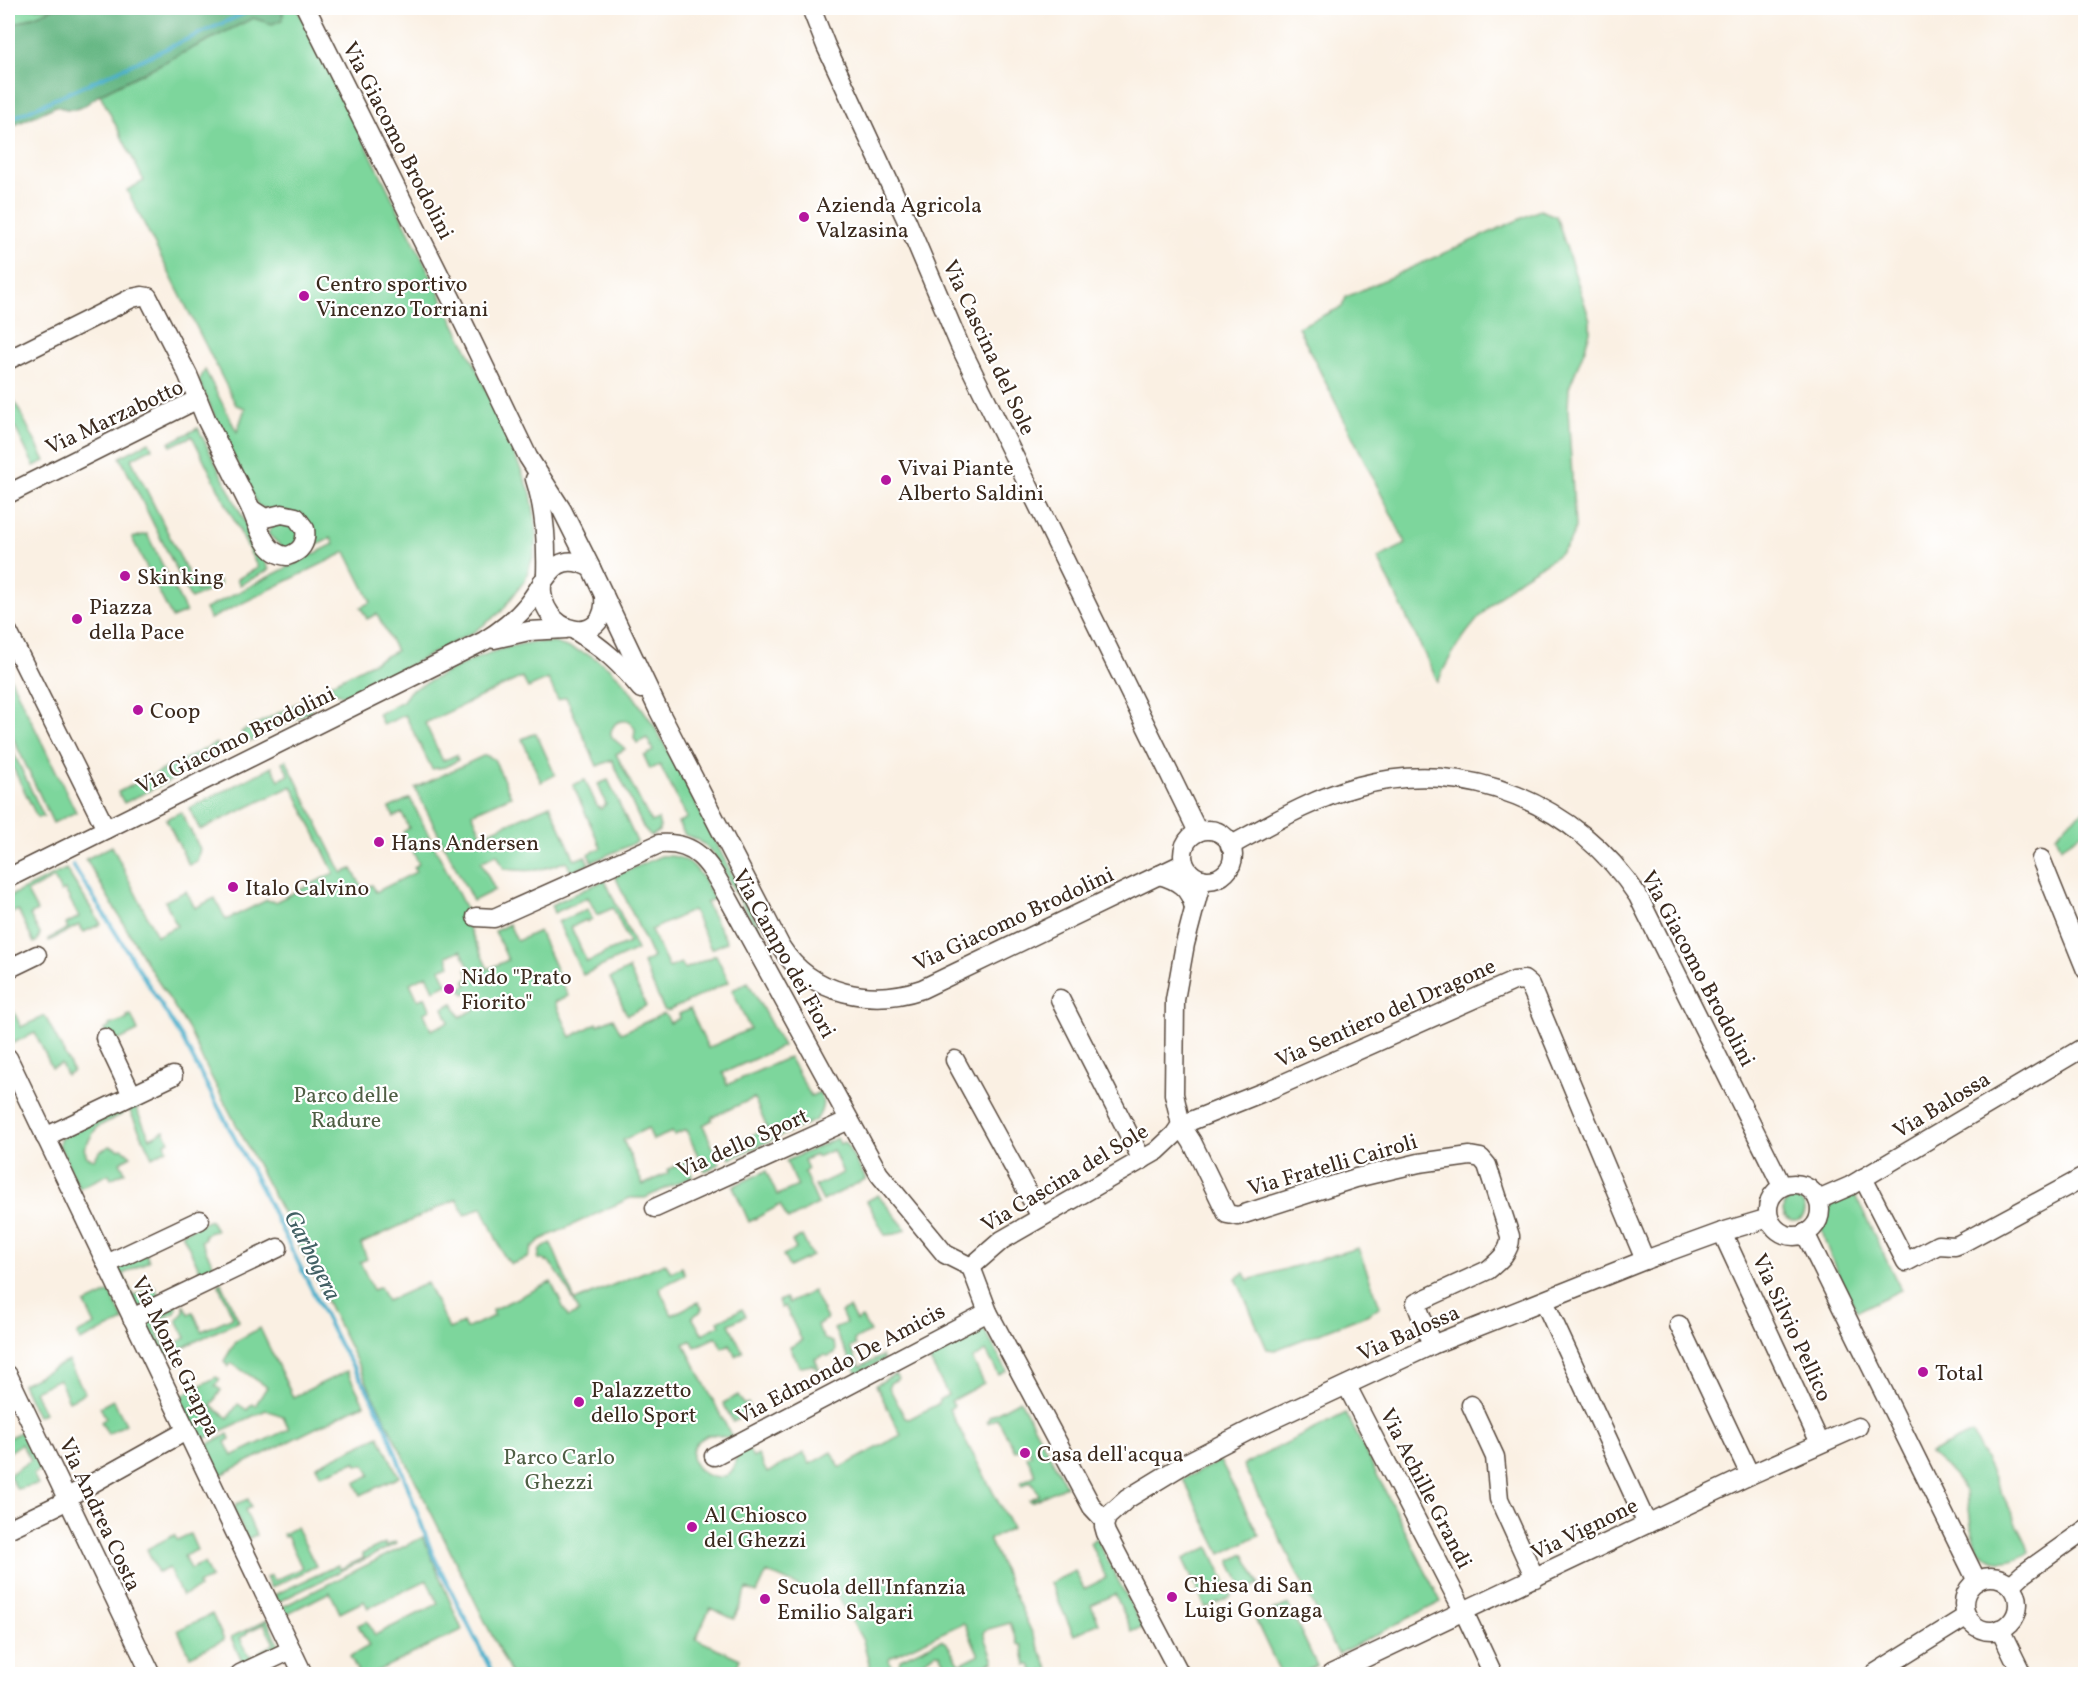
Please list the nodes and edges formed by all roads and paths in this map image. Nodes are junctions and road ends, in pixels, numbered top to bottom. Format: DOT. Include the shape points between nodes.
graph roads {
  1 [pos="306,8"];
  2 [pos="811,8"];
  3 [pos="8,360"];
  4 [pos="198,399"];
  5 [pos="528,457"];
  6 [pos="8,494"];
  7 [pos="251,509"];
  8 [pos="591,568"];
  9 [pos="544,579"];
  10 [pos="604,595"];
  11 [pos="571,630"];
  12 [pos="8,632"];
  13 [pos="484,642"];
  14 [pos="658,709"];
  15 [pos="106,829"];
  16 [pos="1198,832"];
  17 [pos="1230,846"];
  18 [pos="2040,859"];
  19 [pos="1184,863"];
  20 [pos="1159,875"];
  21 [pos="8,878"];
  22 [pos="1202,879"];
  23 [pos="1194,908"];
  24 [pos="476,917"];
  25 [pos="38,955"];
  26 [pos="8,969"];
  27 [pos="2085,970"];
  28 [pos="1060,999"];
  29 [pos="105,1038"];
  30 [pos="2085,1048"];
  31 [pos="8,1058"];
  32 [pos="955,1059"];
  33 [pos="173,1076"];
  34 [pos="132,1095"];
  35 [pos="849,1120"];
  36 [pos="1181,1125"];
  37 [pos="45,1137"];
  38 [pos="1142,1160"];
  39 [pos="2085,1176"];
  40 [pos="1863,1178"];
  41 [pos="1782,1186"];
  42 [pos="1818,1200"];
  43 [pos="655,1208"];
  44 [pos="1041,1217"];
  45 [pos="1769,1218"];
  46 [pos="200,1220"];
  47 [pos="1722,1232"];
  48 [pos="1805,1233"];
  49 [pos="278,1248"];
  50 [pos="1645,1260"];
  51 [pos="106,1264"];
  52 [pos="971,1267"];
  53 [pos="1544,1301"];
  54 [pos="988,1312"];
  55 [pos="132,1318"];
  56 [pos="1679,1325"];
  57 [pos="1432,1345"];
  58 [pos="8,1375"];
  59 [pos="1347,1386"];
  60 [pos="1471,1405"];
  61 [pos="1858,1427"];
  62 [pos="186,1431"];
  63 [pos="1820,1443"];
  64 [pos="714,1456"];
  65 [pos="1750,1475"];
  66 [pos="66,1498"];
  67 [pos="1105,1521"];
  68 [pos="1647,1524"];
  69 [pos="8,1529"];
  70 [pos="2085,1529"];
  71 [pos="1536,1578"];
  72 [pos="1977,1581"];
  73 [pos="2011,1585"];
  74 [pos="1464,1612"];
  75 [pos="1967,1616"];
  76 [pos="2000,1629"];
  77 [pos="291,1650"];
  78 [pos="1486,1672"];
  79 [pos="151,1674"];
  80 [pos="240,1674"];
  81 [pos="303,1674"];
  82 [pos="1180,1674"];
  83 [pos="1331,1674"];
  84 [pos="1874,1674"];
  85 [pos="2022,1674"];
  1 -- 5 [label="street, Via Giacomo Brodolini"];
  2 -- 16 [label="street, Via Cascina del Sole" via="960,346"];
  3 -- 4 [label="street" via="142,296 150,299"];
  4 -- 6 [label="street, Via Marzabotto"];
  4 -- 7 [label="street, Via Marzabotto"];
  5 -- 8 [label="street, Via Giacomo Brodolini" via="562,510"];
  5 -- 9 [label="street, Via Giacomo Brodolini" via="541,498 547,549"];
  8 -- 9 [label="street" via="574,562 559,565"];
  8 -- 10 [label="street"];
  9 -- 11 [label="street" via="542,596 550,615"];
  9 -- 13 [label="street, Via Giacomo Brodolini" via="510,623"];
  10 -- 11 [label="street" via="600,619 590,627"];
  10 -- 14 [label="street, Via Giacomo Brodolini"];
  11 -- 13 [label="street, Via Giacomo Brodolini" via="529,631"];
  11 -- 14 [label="street, Via Giacomo Brodolini" via="614,657"];
  12 -- 15 [label="street"];
  13 -- 15 [label="street, Via Giacomo Brodolini"];
  14 -- 20 [label="street, Via Giacomo Brodolini" via="784,952 802,971 842,992 876,998 922,989"];
  15 -- 21 [label="street, Via Giacomo Brodolini"];
  16 -- 17 [label="street" via="1220,833"];
  16 -- 19 [label="street" via="1187,842"];
  17 -- 22 [label="street" via="1232,857 1227,870 1216,878"];
  17 -- 41 [label="street, Via Giacomo Brodolini" via="1327,797 1398,778 1474,783 1502,789 1545,809 1601,850 1638,896"];
  18 -- 27 [label="street"];
  19 -- 20 [label="street, Via Giacomo Brodolini"];
  19 -- 22 [label="street"];
  20 -- 23 [label="street" via="1180,883"];
  22 -- 23 [label="street, Via Cascina del Sole"];
  23 -- 36 [label="street, Via Cascina del Sole" via="1175,1000 1174,1094"];
  24 -- 35 [label="street, Via Campo dei Fiori" via="494,918 659,844 681,844 691,849 711,867"];
  25 -- 26 [label="street"];
  28 -- 38 [label="street"];
  29 -- 34 [label="street"];
  30 -- 40 [label="street, Via Balossa"];
  31 -- 37 [label="street, Via Monte Grappa"];
  32 -- 44 [label="street"];
  33 -- 34 [label="street"];
  34 -- 37 [label="street"];
  35 -- 43 [label="street, Via dello Sport"];
  35 -- 52 [label="street, Via Campo dei Fiori" via="879,1174 934,1243 951,1258"];
  36 -- 38 [label="street, Via Cascina del Sole" via="1174,1136"];
  36 -- 50 [label="street, Via Sentiero del Dragone" via="1524,980 1530,985"];
  36 -- 57 [label="street, Via Fratelli Cairoli" via="1223,1210 1230,1216 1392,1168 1470,1156 1481,1158 1490,1173 1510,1241 1504,1255 1488,1270 1416,1303"];
  37 -- 51 [label="street, Via Monte Grappa"];
  38 -- 44 [label="street, Via Cascina del Sole"];
  39 -- 40 [label="street" via="1960,1244 1938,1245 1906,1262"];
  40 -- 42 [label="street, Via Balossa"];
  41 -- 42 [label="street" via="1803,1185"];
  41 -- 45 [label="street" via="1771,1196"];
  42 -- 48 [label="street" via="1818,1218"];
  44 -- 52 [label="street, Via Cascina del Sole" via="1002,1240"];
  45 -- 47 [label="street, Via Balossa"];
  45 -- 48 [label="street" via="1784,1233"];
  46 -- 51 [label="street"];
  47 -- 50 [label="street, Via Balossa"];
  47 -- 63 [label="street, Via Silvio Pellico"];
  48 -- 72 [label="street"];
  49 -- 55 [label="street"];
  50 -- 53 [label="street, Via Balossa"];
  51 -- 55 [label="street, Via Monte Grappa"];
  52 -- 54 [label="street"];
  53 -- 57 [label="street, Via Balossa"];
  53 -- 68 [label="street"];
  54 -- 64 [label="street, Via Edmondo De Amicis"];
  54 -- 67 [label="street" via="1080,1486"];
  55 -- 62 [label="street, Via Monte Grappa"];
  56 -- 65 [label="street"];
  57 -- 59 [label="street, Via Balossa"];
  58 -- 66 [label="street, Via Andrea Costa"];
  59 -- 67 [label="street, Via Balossa" via="1186,1463 1127,1499"];
  59 -- 74 [label="street, Via Achille Grandi"];
  60 -- 71 [label="street" via="1495,1457 1499,1499"];
  61 -- 63 [label="street, Via Vignone"];
  62 -- 66 [label="street"];
  62 -- 77 [label="street, Via Monte Grappa"];
  63 -- 65 [label="street, Via Vignone"];
  65 -- 68 [label="street, Via Vignone"];
  66 -- 69 [label="street"];
  66 -- 79 [label="street, Via Andrea Costa"];
  67 -- 82 [label="street" via="1108,1540"];
  68 -- 71 [label="street, Via Vignone"];
  70 -- 73 [label="street"];
  71 -- 74 [label="street, Via Vignone"];
  72 -- 73 [label="street" via="1991,1577"];
  72 -- 75 [label="street" via="1965,1597"];
  73 -- 76 [label="street" via="2018,1599 2016,1614"];
  74 -- 78 [label="street, Via Achille Grandi"];
  74 -- 83 [label="street, Via Vignone"];
  75 -- 76 [label="street" via="1985,1630"];
  75 -- 84 [label="street"];
  76 -- 85 [label="street"];
  77 -- 80 [label="street"];
  77 -- 81 [label="street, Via Monte Grappa"];
}
